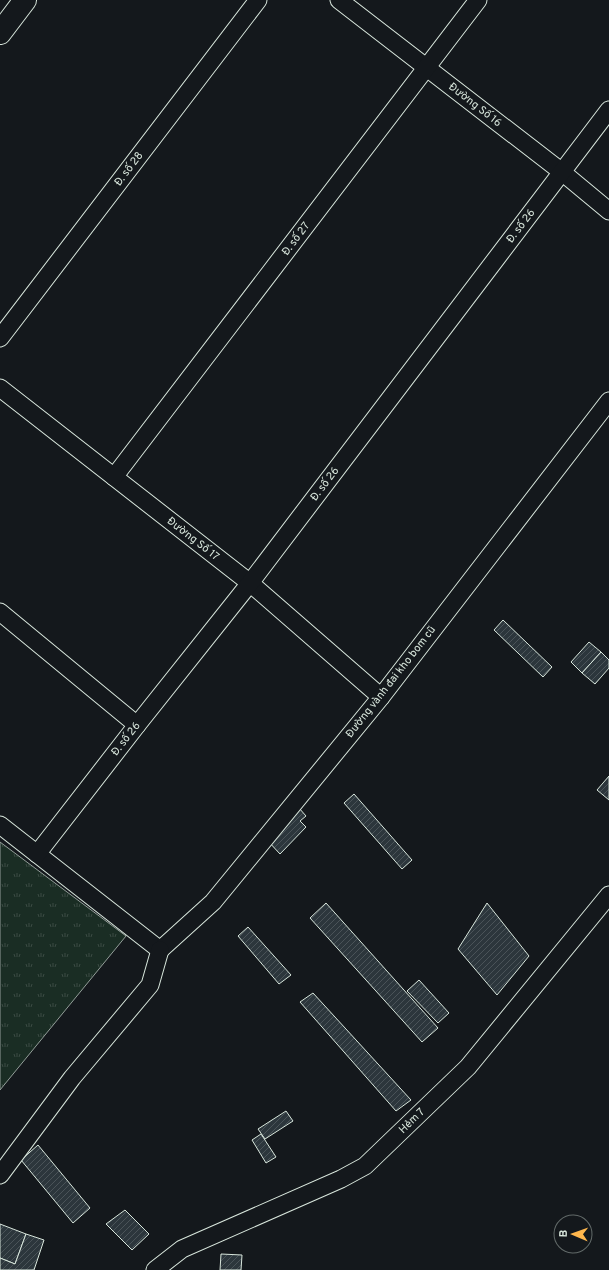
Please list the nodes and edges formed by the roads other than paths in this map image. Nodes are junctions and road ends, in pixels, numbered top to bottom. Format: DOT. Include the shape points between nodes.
graph roads {
  1 [pos="25,0"];
  2 [pos="258,0"];
  3 [pos="339,0"];
  4 [pos="478,0"];
  5 [pos="0,33"];
  6 [pos="427,68"];
  7 [pos="609,110"];
  8 [pos="562,172"];
  9 [pos="609,211"];
  10 [pos="0,338"];
  11 [pos="0,388"];
  12 [pos="609,401"];
  13 [pos="114,477"];
  14 [pos="250,583"];
  15 [pos="0,612"];
  16 [pos="380,697"];
  17 [pos="137,725"];
  18 [pos="0,825"];
  19 [pos="37,854"];
  20 [pos="609,895"];
  21 [pos="160,950"];
  22 [pos="0,1175"];
  23 [pos="155,1270"];
  1 -- 5 [label="street"];
  2 -- 10 [label="street, Đ. số 28"];
  3 -- 6 [label="street, Đường Số 16"];
  4 -- 6 [label="street, Đ. số 27"];
  6 -- 8 [label="street, Đường Số 16"];
  6 -- 13 [label="street, Đ. số 27"];
  7 -- 8 [label="street, Đ. số 26"];
  8 -- 9 [label="street, Đường Số 16"];
  8 -- 14 [label="street, Đ. số 26"];
  11 -- 13 [label="street, Đường Số 17"];
  12 -- 16 [label="street, Đường vành đai kho bom cũ"];
  13 -- 14 [label="street, Đường Số 17"];
  14 -- 16 [label="street, Đường Số 17"];
  14 -- 17 [label="street, Đ. số 26"];
  15 -- 17 [label="street"];
  16 -- 21 [label="street, Đường vành đai kho bom cũ" via="213,902"];
  17 -- 19 [label="street, Đ. số 26"];
  18 -- 19 [label="street"];
  19 -- 21 [label="street"];
  20 -- 23 [label="street, Hẻm 7" via="468,1067 365,1166 182,1249"];
  21 -- 22 [label="street" via="150,985 72,1078"];
}
